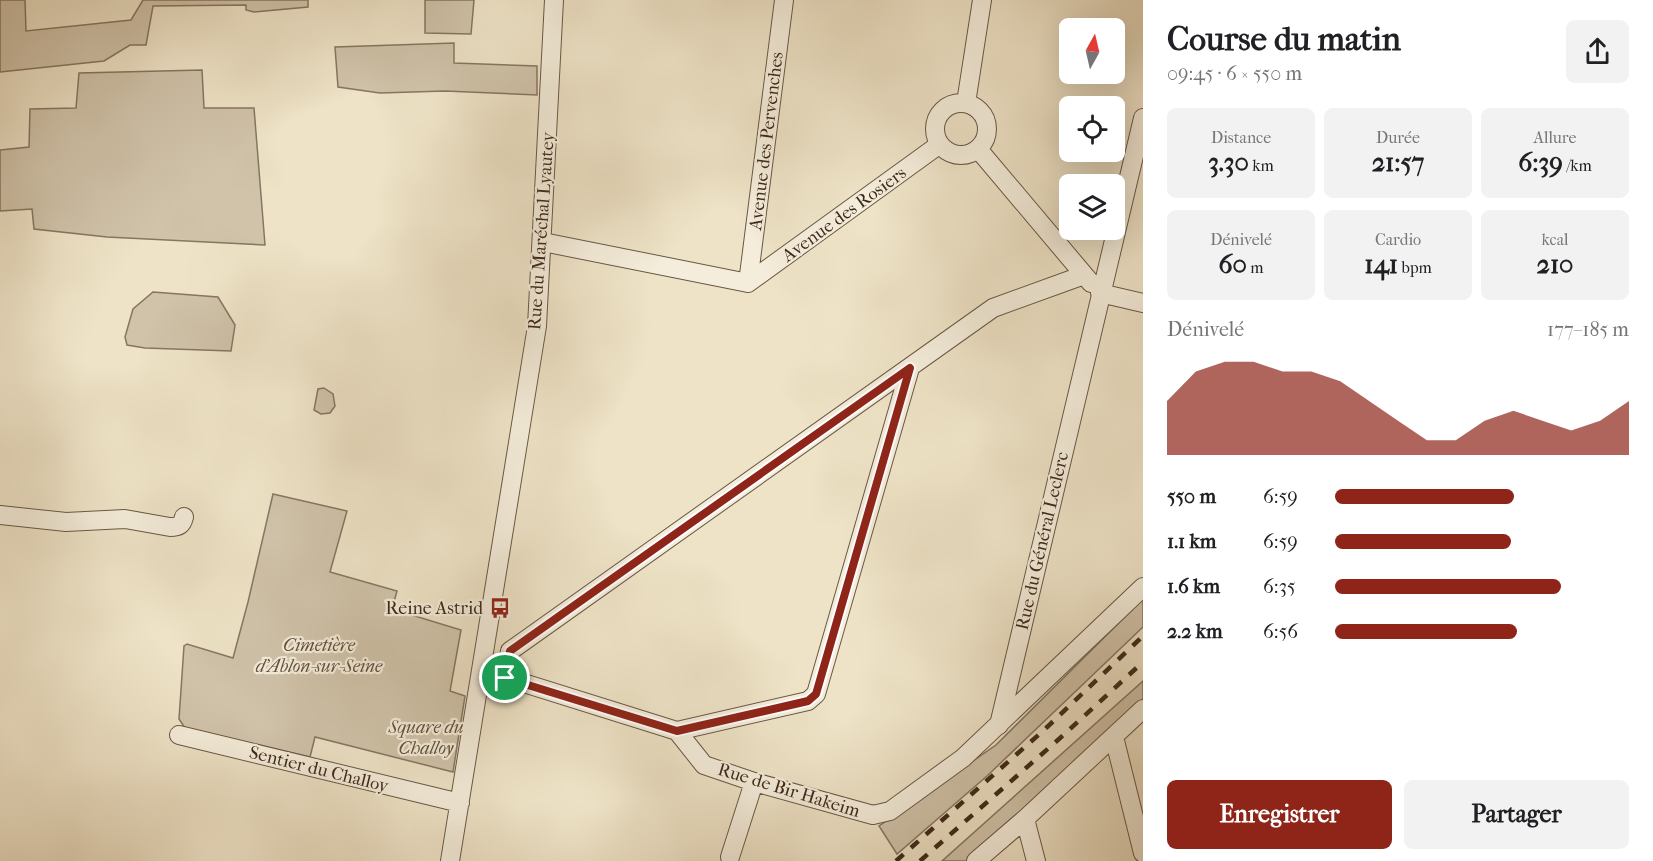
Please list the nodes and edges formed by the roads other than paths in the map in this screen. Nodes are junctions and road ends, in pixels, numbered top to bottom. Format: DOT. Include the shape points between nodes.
graph roads {
  1 [pos="554,0"];
  2 [pos="784,0"];
  3 [pos="982,0"];
  4 [pos="966,103"];
  5 [pos="1143,118"];
  6 [pos="940,144"];
  7 [pos="978,149"];
  8 [pos="543,242"];
  9 [pos="1084,275"];
  10 [pos="748,283"];
  11 [pos="1100,293"];
  12 [pos="1143,303"];
  13 [pos="910,368"];
  14 [pos="0,515"];
  15 [pos="184,517"];
  16 [pos="1143,587"];
  17 [pos="482,670"];
  18 [pos="505,678"];
  19 [pos="1143,708"];
  20 [pos="999,725"];
  21 [pos="677,731"];
  22 [pos="178,735"];
  23 [pos="1114,737"];
  24 [pos="754,782"];
  25 [pos="460,803"];
  26 [pos="1025,819"];
  27 [pos="1143,853"];
  28 [pos="730,857"];
  29 [pos="450,861"];
  30 [pos="976,861"];
  31 [pos="1036,861"];
  1 -- 8 [label="street, Rue du Maréchal Lyautey"];
  2 -- 10 [label="street, Avenue des Pervenches"];
  3 -- 4 [label="street"];
  4 -- 6 [label="street" via="953,104 938,116 935,125"];
  4 -- 7 [label="street" via="982,113 986,121 987,133"];
  5 -- 11 [label="street, Rue du Général Leclerc"];
  6 -- 7 [label="street" via="957,155"];
  6 -- 10 [label="street, Avenue des Rosiers"];
  7 -- 9 [label="street"];
  8 -- 10 [label="street"];
  8 -- 17 [label="street, Rue du Maréchal Lyautey" via="537,326"];
  9 -- 11 [label="street"];
  9 -- 13 [label="street" via="993,308"];
  11 -- 12 [label="street"];
  11 -- 20 [label="street, Rue du Général Leclerc"];
  13 -- 18 [label="street" via="510,651"];
  13 -- 21 [label="street" via="816,694 808,701"];
  14 -- 15 [label="street" via="66,522 125,519 170,527 182,524"];
  16 -- 20 [label="street, Rue de Bir Hakeim"];
  17 -- 18 [label="street"];
  17 -- 25 [label="street, Rue du Maréchal Lyautey"];
  18 -- 21 [label="street"];
  19 -- 23 [label="street"];
  20 -- 24 [label="street, Rue de Bir Hakeim" via="954,765 890,811 873,815"];
  21 -- 24 [label="street, Rue de Bir Hakeim" via="704,765"];
  22 -- 25 [label="street, Sentier du Challoy"];
  23 -- 26 [label="street"];
  23 -- 27 [label="street"];
  24 -- 28 [label="street"];
  25 -- 29 [label="street, Rue du Maréchal Lyautey"];
  26 -- 30 [label="street"];
  26 -- 31 [label="street"];
}
